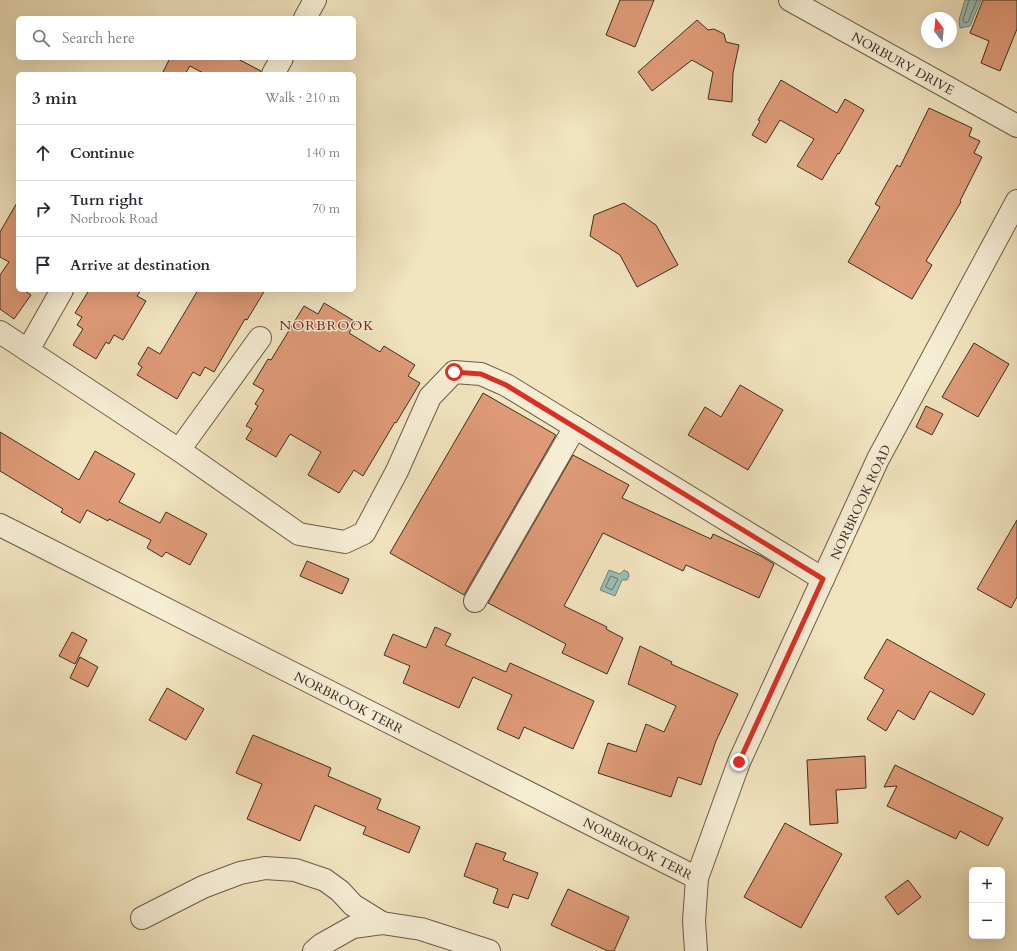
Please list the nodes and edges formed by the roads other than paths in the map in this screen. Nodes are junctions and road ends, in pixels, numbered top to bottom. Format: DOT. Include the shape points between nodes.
graph roads {
  1 [pos="315,0"];
  2 [pos="790,0"];
  3 [pos="306,16"];
  4 [pos="281,60"];
  5 [pos="274,72"];
  6 [pos="1017,126"];
  7 [pos="1014,215"];
  8 [pos="61,292"];
  9 [pos="0,332"];
  10 [pos="260,338"];
  11 [pos="28,350"];
  12 [pos="575,427"];
  13 [pos="179,450"];
  14 [pos="0,525"];
  15 [pos="823,579"];
  16 [pos="475,601"];
  17 [pos="698,878"];
  18 [pos="142,918"];
  19 [pos="382,923"];
  20 [pos="314,951"];
  21 [pos="490,951"];
  22 [pos="696,951"];
  1 -- 3 [label="street"];
  2 -- 6 [label="street, NORBURY DRIVE"];
  4 -- 5 [label="street"];
  7 -- 15 [label="street, NORBROOK ROAD" via="878,459"];
  8 -- 11 [label="street"];
  9 -- 11 [label="street"];
  10 -- 13 [label="street"];
  11 -- 13 [label="street"];
  12 -- 13 [label="street" via="506,385 481,374 454,372 430,397 397,471 364,533 345,542 299,534"];
  12 -- 15 [label="street"];
  12 -- 16 [label="street"];
  14 -- 17 [label="street, NORBROOK TERR"];
  15 -- 17 [label="street, NORBROOK ROAD" via="739,762"];
  17 -- 22 [label="street, NORBROOK ROAD" via="694,921"];
  18 -- 19 [label="street" via="203,887 240,873 265,868 295,870 325,880 353,905"];
  19 -- 20 [label="street" via="353,927"];
  19 -- 21 [label="street" via="421,929"];
}
